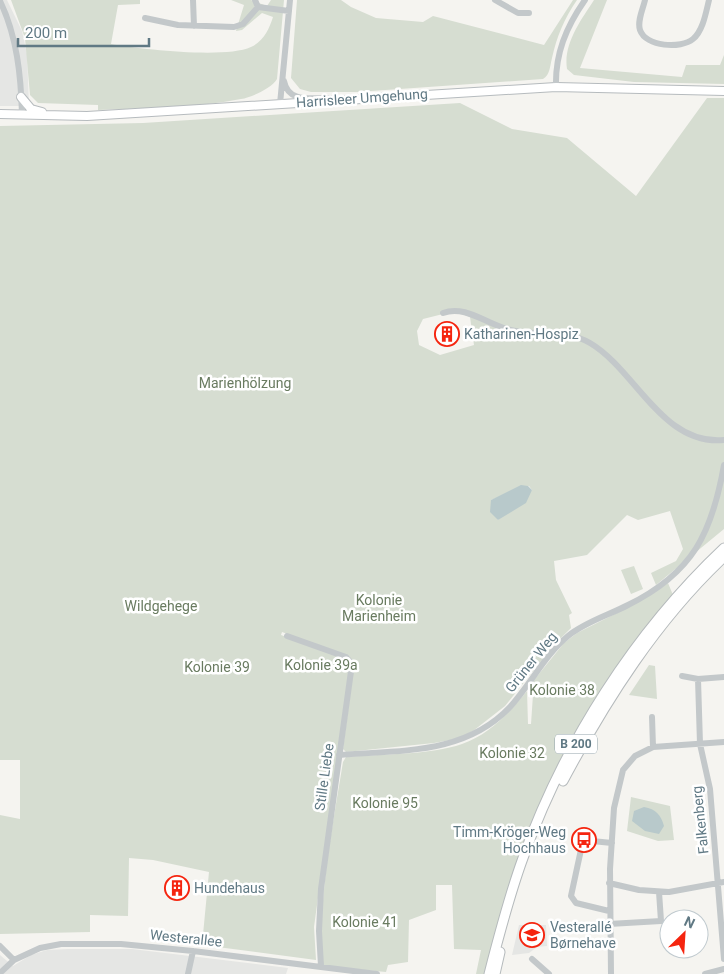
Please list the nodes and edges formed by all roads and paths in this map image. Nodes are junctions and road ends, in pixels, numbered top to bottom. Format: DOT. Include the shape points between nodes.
graph roads {
  1 [pos="193,0"];
  2 [pos="255,0"];
  3 [pos="290,0"];
  4 [pos="494,0"];
  5 [pos="585,0"];
  6 [pos="645,0"];
  7 [pos="710,0"];
  8 [pos="0,1"];
  9 [pos="258,7"];
  10 [pos="289,11"];
  11 [pos="530,13"];
  12 [pos="144,18"];
  13 [pos="194,26"];
  14 [pos="283,77"];
  15 [pos="556,87"];
  16 [pos="724,91"];
  17 [pos="21,97"];
  18 [pos="340,100"];
  19 [pos="280,104"];
  20 [pos="0,114"];
  21 [pos="22,114"];
  22 [pos="48,115"];
  23 [pos="443,313"];
  24 [pos="724,440"];
  25 [pos="724,465"];
  26 [pos="724,548"];
  27 [pos="724,557"];
  28 [pos="287,636"];
  29 [pos="682,676"];
  30 [pos="724,677"];
  31 [pos="698,680"];
  32 [pos="652,717"];
  33 [pos="724,742"];
  34 [pos="700,744"];
  35 [pos="653,747"];
  36 [pos="339,755"];
  37 [pos="612,843"];
  38 [pos="609,882"];
  39 [pos="721,882"];
  40 [pos="659,892"];
  41 [pos="609,911"];
  42 [pos="609,924"];
  43 [pos="0,946"];
  44 [pos="193,951"];
  45 [pos="532,959"];
  46 [pos="724,959"];
  47 [pos="14,960"];
  48 [pos="321,966"];
  49 [pos="724,969"];
  50 [pos="0,973"];
  51 [pos="188,974"];
  52 [pos="377,974"];
  53 [pos="489,974"];
  54 [pos="495,974"];
  55 [pos="549,974"];
  56 [pos="611,974"];
  57 [pos="704,974"];
  1 -- 13 [label="street"];
  2 -- 9 [label="street"];
  3 -- 10 [label="street"];
  4 -- 11 [label="street" via="518,13"];
  5 -- 15 [label="street" via="564,36 556,69"];
  6 -- 7 [label="street" via="640,31 645,38 655,42 676,44 693,39 700,31"];
  8 -- 17 [label="street" via="10,22 18,56"];
  9 -- 10 [label="street"];
  9 -- 13 [label="street" via="241,26"];
  10 -- 14 [label="street"];
  12 -- 13 [label="street"];
  14 -- 18 [label="street" via="288,91 299,98"];
  14 -- 19 [label="street"];
  15 -- 16 [label="main road, Harrisleer Umgehung"];
  15 -- 18 [label="main road, Harrisleer Umgehung"];
  17 -- 21 [label="street"];
  17 -- 22 [label="main road" via="32,109"];
  18 -- 19 [label="main road, Harrisleer Umgehung"];
  19 -- 22 [label="main road, Harrisleer Umgehung" via="87,116"];
  20 -- 21 [label="main road, Harrisleer Umgehung"];
  21 -- 22 [label="main road, Harrisleer Umgehung"];
  23 -- 24 [label="street" via="458,310 507,329 582,339 610,359 676,426 701,438"];
  25 -- 36 [label="street, Grüner Weg" via="715,511 705,536 683,567 663,584 568,636 496,720 446,745"];
  26 -- 53 [label="highway, B 200" via="662,615 604,694 573,749 523,856"];
  27 -- 54 [label="highway, B 200" via="666,620 610,698 579,752 550,806 529,857 511,908"];
  28 -- 36 [label="street, Stille Liebe" via="351,661"];
  29 -- 31 [label="street"];
  30 -- 31 [label="street"];
  31 -- 34 [label="street, Falkenberg"];
  32 -- 35 [label="street"];
  33 -- 34 [label="street"];
  34 -- 35 [label="street"];
  34 -- 39 [label="street, Falkenberg" via="710,789"];
  35 -- 37 [label="street" via="635,756 622,772 616,792"];
  36 -- 48 [label="street, Stille Liebe" via="321,889"];
  37 -- 38 [label="street"];
  37 -- 41 [label="street" via="592,841 582,845 572,896 576,903"];
  38 -- 40 [label="street"];
  38 -- 41 [label="street"];
  39 -- 40 [label="street"];
  39 -- 46 [label="street, Falkenberg"];
  40 -- 42 [label="street" via="661,921"];
  41 -- 42 [label="street"];
  42 -- 56 [label="street"];
  43 -- 47 [label="street"];
  44 -- 47 [label="street, Westerallee" via="121,944 61,944 40,948"];
  44 -- 48 [label="street, Westerallee"];
  44 -- 51 [label="street"];
  45 -- 55 [label="street"];
  47 -- 50 [label="street, Westerallee"];
  48 -- 52 [label="street, Westerallee"];
  49 -- 57 [label="street"];
}
